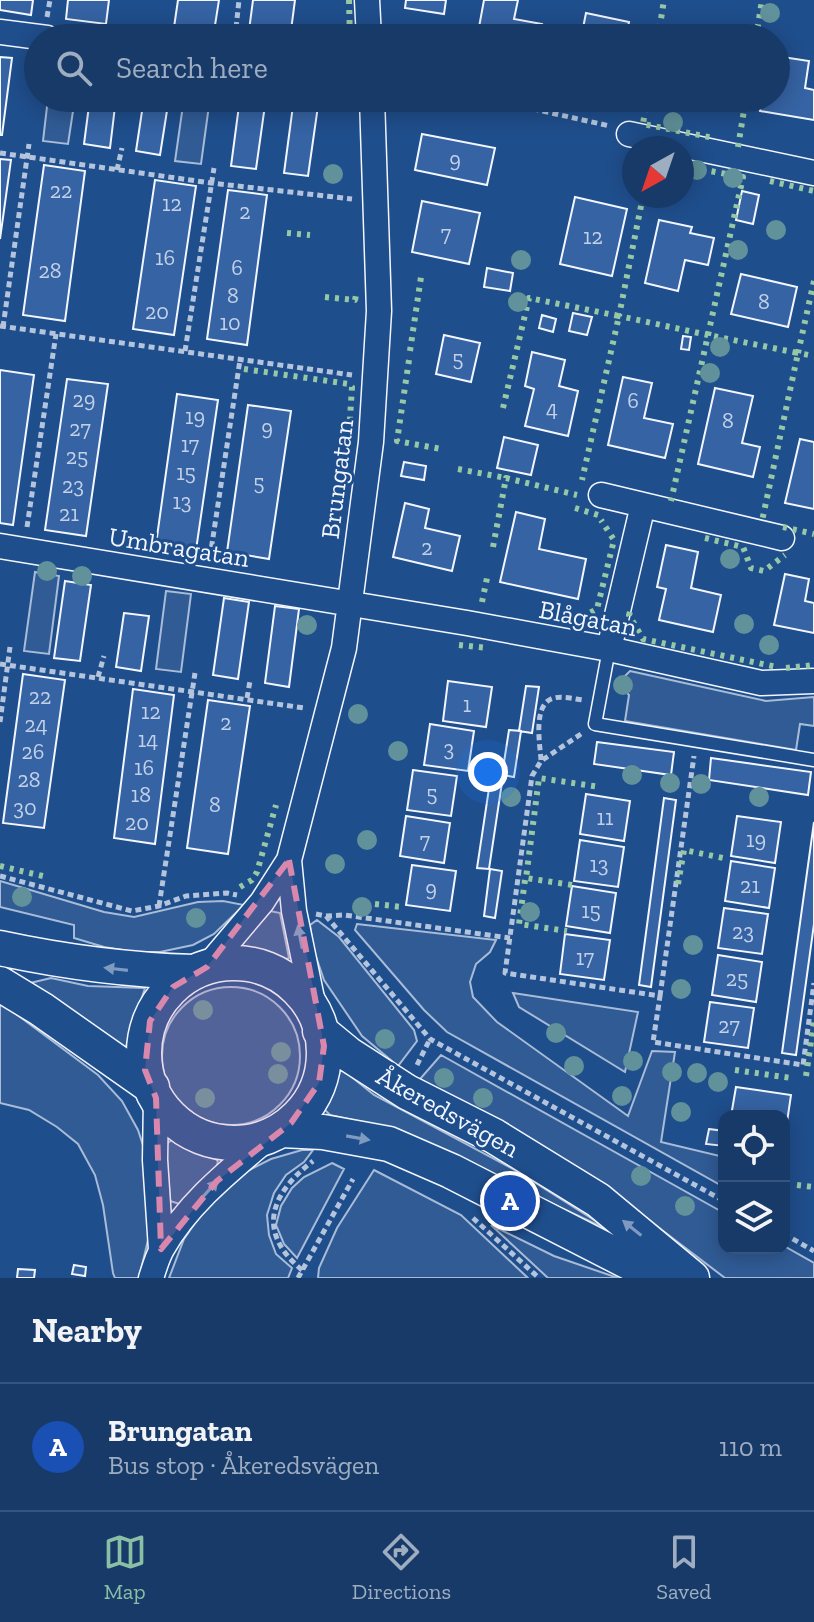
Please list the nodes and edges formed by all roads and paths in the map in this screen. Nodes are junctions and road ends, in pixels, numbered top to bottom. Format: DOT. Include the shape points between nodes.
graph roads {
  1 [pos="239,0"];
  2 [pos="367,0"];
  3 [pos="236,24"];
  4 [pos="368,24"];
  5 [pos="0,32"];
  6 [pos="24,35"];
  7 [pos="373,112"];
  8 [pos="547,112"];
  9 [pos="629,134"];
  10 [pos="29,144"];
  11 [pos="122,148"];
  12 [pos="0,153"];
  13 [pos="28,157"];
  14 [pos="214,168"];
  15 [pos="117,170"];
  16 [pos="814,173"];
  17 [pos="211,183"];
  18 [pos="376,202"];
  19 [pos="1,327"];
  20 [pos="56,334"];
  21 [pos="185,351"];
  22 [pos="240,360"];
  23 [pos="375,378"];
  24 [pos="601,495"];
  25 [pos="643,505"];
  26 [pos="782,538"];
  27 [pos="12,548"];
  28 [pos="207,579"];
  29 [pos="350,603"];
  30 [pos="10,647"];
  31 [pos="609,649"];
  32 [pos="104,656"];
  33 [pos="0,664"];
  34 [pos="8,665"];
  35 [pos="195,673"];
  36 [pos="98,677"];
  37 [pos="250,681"];
  38 [pos="814,681"];
  39 [pos="194,690"];
  40 [pos="247,698"];
  41 [pos="599,702"];
  42 [pos="325,715"];
  43 [pos="0,722"];
  44 [pos="595,724"];
  45 [pos="696,740"];
  46 [pos="814,760"];
  47 [pos="541,761"];
  48 [pos="289,860"];
  49 [pos="0,876"];
  50 [pos="262,902"];
  51 [pos="159,906"];
  52 [pos="294,911"];
  53 [pos="326,916"];
  54 [pos="510,938"];
  55 [pos="0,948"];
  56 [pos="200,970"];
  57 [pos="814,983"];
  58 [pos="0,984"];
  59 [pos="660,996"];
  60 [pos="317,1022"];
  61 [pos="430,1039"];
  62 [pos="417,1065"];
  63 [pos="154,1092"];
  64 [pos="275,1133"];
  65 [pos="317,1157"];
  66 [pos="353,1179"];
  67 [pos="718,1198"];
  68 [pos="462,1210"];
  69 [pos="790,1237"];
  70 [pos="161,1249"];
  71 [pos="814,1251"];
  72 [pos="302,1270"];
  73 [pos="151,1278"];
  74 [pos="298,1278"];
  75 [pos="539,1278"];
  76 [pos="660,1278"];
  77 [pos="692,1278"];
  1 -- 3 [label="path"];
  2 -- 4 [label="street"];
  5 -- 6 [label="street"];
  7 -- 18 [label="street, Brungatan"];
  8 -- 9 [label="path"];
  9 -- 16 [label="street"];
  10 -- 13 [label="path"];
  11 -- 15 [label="path"];
  12 -- 13 [label="path"];
  13 -- 15 [label="path"];
  13 -- 19 [label="path"];
  14 -- 17 [label="path"];
  15 -- 17 [label="path"];
  17 -- 18 [label="path"];
  17 -- 21 [label="path"];
  18 -- 23 [label="street, Brungatan"];
  19 -- 20 [label="path"];
  20 -- 21 [label="path"];
  20 -- 27 [label="path"];
  21 -- 22 [label="path"];
  22 -- 23 [label="path"];
  22 -- 28 [label="path"];
  23 -- 29 [label="street, Brungatan"];
  24 -- 25 [label="street"];
  25 -- 26 [label="street"];
  25 -- 31 [label="street"];
  27 -- 28 [label="street, Umbragatan"];
  28 -- 29 [label="street, Umbragatan"];
  29 -- 31 [label="street, Blågatan"];
  29 -- 42 [label="street, Brungatan"];
  30 -- 34 [label="path"];
  31 -- 38 [label="street, Blågatan" via="761,683"];
  31 -- 41 [label="lane"];
  32 -- 36 [label="path"];
  33 -- 34 [label="path"];
  34 -- 36 [label="path"];
  34 -- 43 [label="path"];
  35 -- 39 [label="path"];
  36 -- 39 [label="path"];
  37 -- 40 [label="path"];
  39 -- 40 [label="path"];
  39 -- 51 [label="path"];
  40 -- 42 [label="path"];
  41 -- 44 [label="lane"];
  41 -- 47 [label="path" via="561,697 545,704"];
  42 -- 48 [label="street, Brungatan"];
  44 -- 45 [label="lane"];
  44 -- 47 [label="path"];
  45 -- 46 [label="lane"];
  45 -- 59 [label="path"];
  47 -- 54 [label="path" via="532,776"];
  48 -- 50 [label="street, Brungatan"];
  48 -- 52 [label="street, Brungatan"];
  49 -- 51 [label="path" via="132,911"];
  50 -- 51 [label="path" via="227,893 186,896"];
  50 -- 56 [label="street, Brungatan"];
  52 -- 53 [label="path"];
  60 -- 52 [label="street, Brungatan, one-way"];
  53 -- 54 [label="path"];
  53 -- 61 [label="path"];
  54 -- 59 [label="path" via="505,973"];
  56 -- 55 [label="street, Åkeredsvägen, one-way" via="128,970"];
  56 -- 60 [label="street, Åkeredsvägen" via="228,963 264,968 297,989"];
  56 -- 63 [label="street" via="173,987 150,1021 145,1070"];
  57 -- 59 [label="path" via="803,1065 653,1042"];
  58 -- 63 [label="street, Åkeredsvägen"];
  60 -- 64 [label="street" via="324,1046 319,1083 308,1105"];
  77 -- 60 [label="street, Åkeredsvägen, one-way" via="598,1200 494,1136 407,1092 348,1054"];
  61 -- 62 [label="path"];
  61 -- 67 [label="path"];
  63 -- 64 [label="street, Åkeredsvägen" via="174,1121 213,1141 230,1143"];
  63 -- 70 [label="street"];
  70 -- 64 [label="street, one-way" via="217,1181"];
  64 -- 76 [label="street, Åkeredsvägen, one-way" via="323,1132 389,1144"];
  65 -- 72 [label="path" via="284,1188 272,1224 286,1257"];
  66 -- 72 [label="path"];
  68 -- 75 [label="path"];
  69 -- 71 [label="path"];
  70 -- 73 [label="street"];
  72 -- 74 [label="path"];
}
